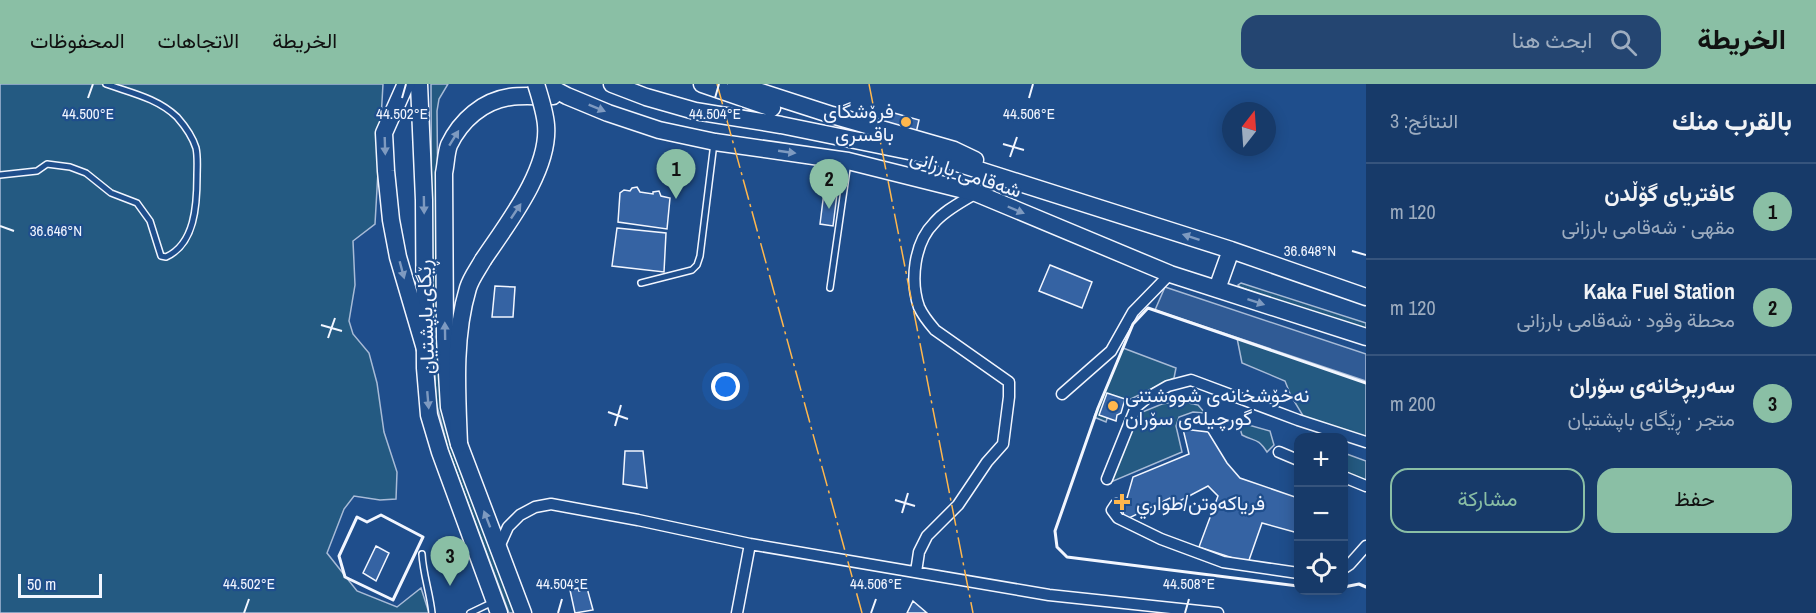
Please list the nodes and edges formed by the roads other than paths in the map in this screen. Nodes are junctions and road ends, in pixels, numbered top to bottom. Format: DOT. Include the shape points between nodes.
graph roads {
  1 [pos="106,84"];
  2 [pos="407,84"];
  3 [pos="419,84"];
  4 [pos="536,84"];
  5 [pos="544,84"];
  6 [pos="612,84"];
  7 [pos="702,84"];
  8 [pos="736,84"];
  9 [pos="567,96"];
  10 [pos="715,142"];
  11 [pos="938,157"];
  12 [pos="848,161"];
  13 [pos="992,174"];
  14 [pos="0,175"];
  15 [pos="976,193"];
  16 [pos="1231,250"];
  17 [pos="1170,274"];
  18 [pos="641,283"];
  19 [pos="830,288"];
  20 [pos="1217,290"];
  21 [pos="1366,297"];
  22 [pos="1366,337"];
  23 [pos="425,349"];
  24 [pos="1062,394"];
  25 [pos="1366,442"];
  26 [pos="459,444"];
  27 [pos="1279,452"];
  28 [pos="1294,458"];
  29 [pos="1107,479"];
  30 [pos="1348,479"];
  31 [pos="1366,486"];
  32 [pos="1116,504"];
  33 [pos="750,544"];
  34 [pos="1366,546"];
  35 [pos="498,550"];
  36 [pos="422,554"];
  37 [pos="1348,565"];
  38 [pos="916,572"];
  39 [pos="1294,572"];
  40 [pos="497,607"];
  41 [pos="432,613"];
  42 [pos="470,613"];
  43 [pos="523,613"];
  44 [pos="737,613"];
  45 [pos="1218,613"];
  1 -- 14 [label="lane" via="165,107 178,118 196,149 194,219 180,248 161,256 150,221 137,203 111,193 86,173 46,164 37,171"];
  2 -- 23 [label="main road, one-way" via="384,133 386,171 398,256"];
  3 -- 23 [label="main road, ڕێگای باپشتیان, one-way"];
  26 -- 4 [label="main road, one-way, bridge" via="460,323 469,286 525,198 543,153 546,126"];
  5 -- 9 [label="main road, شەقامی بارزانی"];
  6 -- 11 [label="main road, شەقامی بارزانی" via="695,111"];
  7 -- 11 [label="main road" via="743,100"];
  8 -- 13 [label="main road" via="954,150"];
  9 -- 10 [label="main road, شەقامی بارزانی, one-way" via="659,130"];
  26 -- 9 [label="main road, ڕێگای باپشتیان, one-way" via="449,407 445,339 444,173 448,147 470,116 494,100"];
  10 -- 12 [label="main road, شەقامی بارزانی, one-way"];
  10 -- 18 [label="lane" via="697,265 692,270"];
  11 -- 13 [label="main road, شەقامی بارزانی"];
  12 -- 15 [label="main road, شەقامی بارزانی"];
  12 -- 19 [label="lane"];
  16 -- 13 [label="main road, شەقامی بارزانی, one-way"];
  15 -- 17 [label="main road, شەقامی بارزانی, one-way"];
  15 -- 38 [label="street" via="933,223 924,237 914,273 916,290 919,306 935,330 1009,382 1006,427 1003,444 958,506 927,536"];
  16 -- 20 [label="main road"];
  16 -- 21 [label="main road, شەقامی بارزانی"];
  17 -- 20 [label="main road, شەقامی بارزانی"];
  17 -- 24 [label="street" via="1133,312 1111,351"];
  20 -- 22 [label="main road, شەقامی بارزانی, one-way"];
  23 -- 40 [label="main road, ڕێگای باپشتیان, one-way" via="429,415"];
  25 -- 29 [label="street" via="1191,380 1168,386 1136,407"];
  35 -- 26 [label="main road, ڕێگای باپشتیان, one-way"];
  27 -- 28 [label="street"];
  30 -- 31 [label="street"];
  32 -- 39 [label="street" via="1113,510 1118,518 1196,553 1223,562"];
  33 -- 35 [label="street" via="551,504 520,515 503,534"];
  33 -- 38 [label="street"];
  33 -- 44 [label="street"];
  34 -- 37 [label="street"];
  35 -- 43 [label="main road, ڕێگای باپشتیان"];
  36 -- 41 [label="lane"];
  38 -- 45 [label="street" via="1049,595"];
  40 -- 42 [label="lane"];
}
